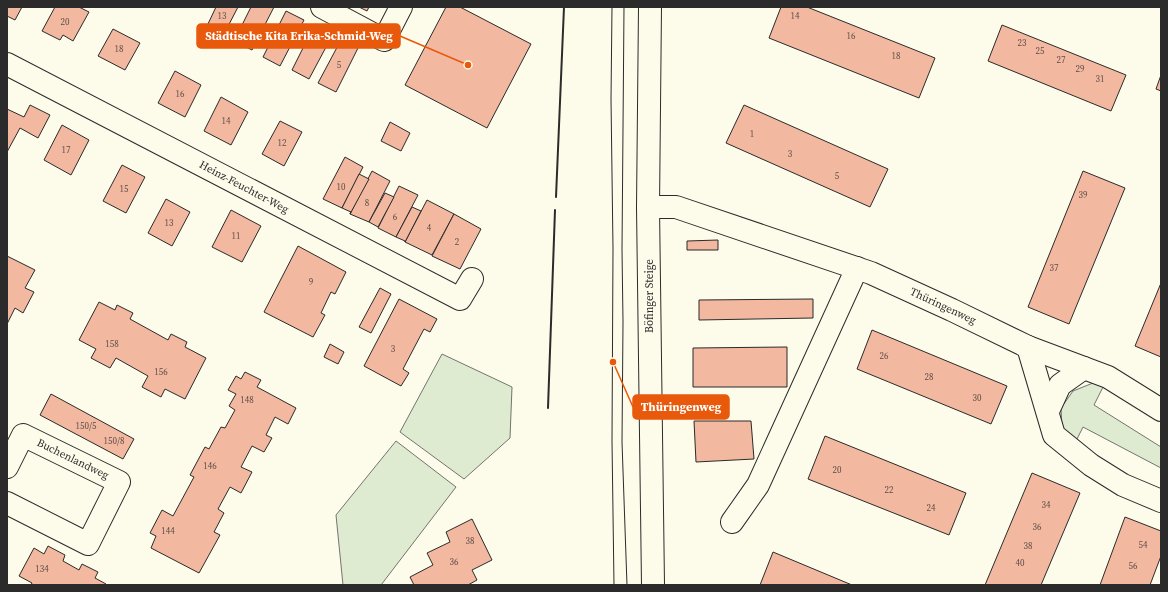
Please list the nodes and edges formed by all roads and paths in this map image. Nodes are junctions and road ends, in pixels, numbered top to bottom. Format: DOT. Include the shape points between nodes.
graph roads {
  1 [pos="322,7"];
  2 [pos="402,7"];
  3 [pos="650,7"];
  4 [pos="7,64"];
  5 [pos="648,207"];
  6 [pos="857,268"];
  7 [pos="472,279"];
  8 [pos="1028,347"];
  9 [pos="1084,368"];
  10 [pos="1161,410"];
  11 [pos="1048,411"];
  12 [pos="7,467"];
  13 [pos="1161,501"];
  14 [pos="7,503"];
  15 [pos="732,522"];
  16 [pos="652,585"];
  1 -- 2 [label="street" via="384,40"];
  3 -- 5 [label="street, Böfinger Steige"];
  4 -- 7 [label="street, Heinz-Feuchter-Weg" via="460,299"];
  5 -- 6 [label="street, Thüringenweg" via="676,207"];
  5 -- 16 [label="street, Böfinger Steige"];
  6 -- 8 [label="street, Thüringenweg" via="945,306"];
  6 -- 15 [label="street" via="758,485"];
  8 -- 9 [label="street, Thüringenweg"];
  8 -- 11 [label="street"];
  9 -- 10 [label="street, Thüringenweg" via="1108,377"];
  9 -- 11 [label="street" via="1060,385"];
  11 -- 13 [label="street" via="1054,435 1091,465 1123,485"];
  12 -- 14 [label="street, Buchenlandweg" via="23,435 119,482 88,544"];
}
